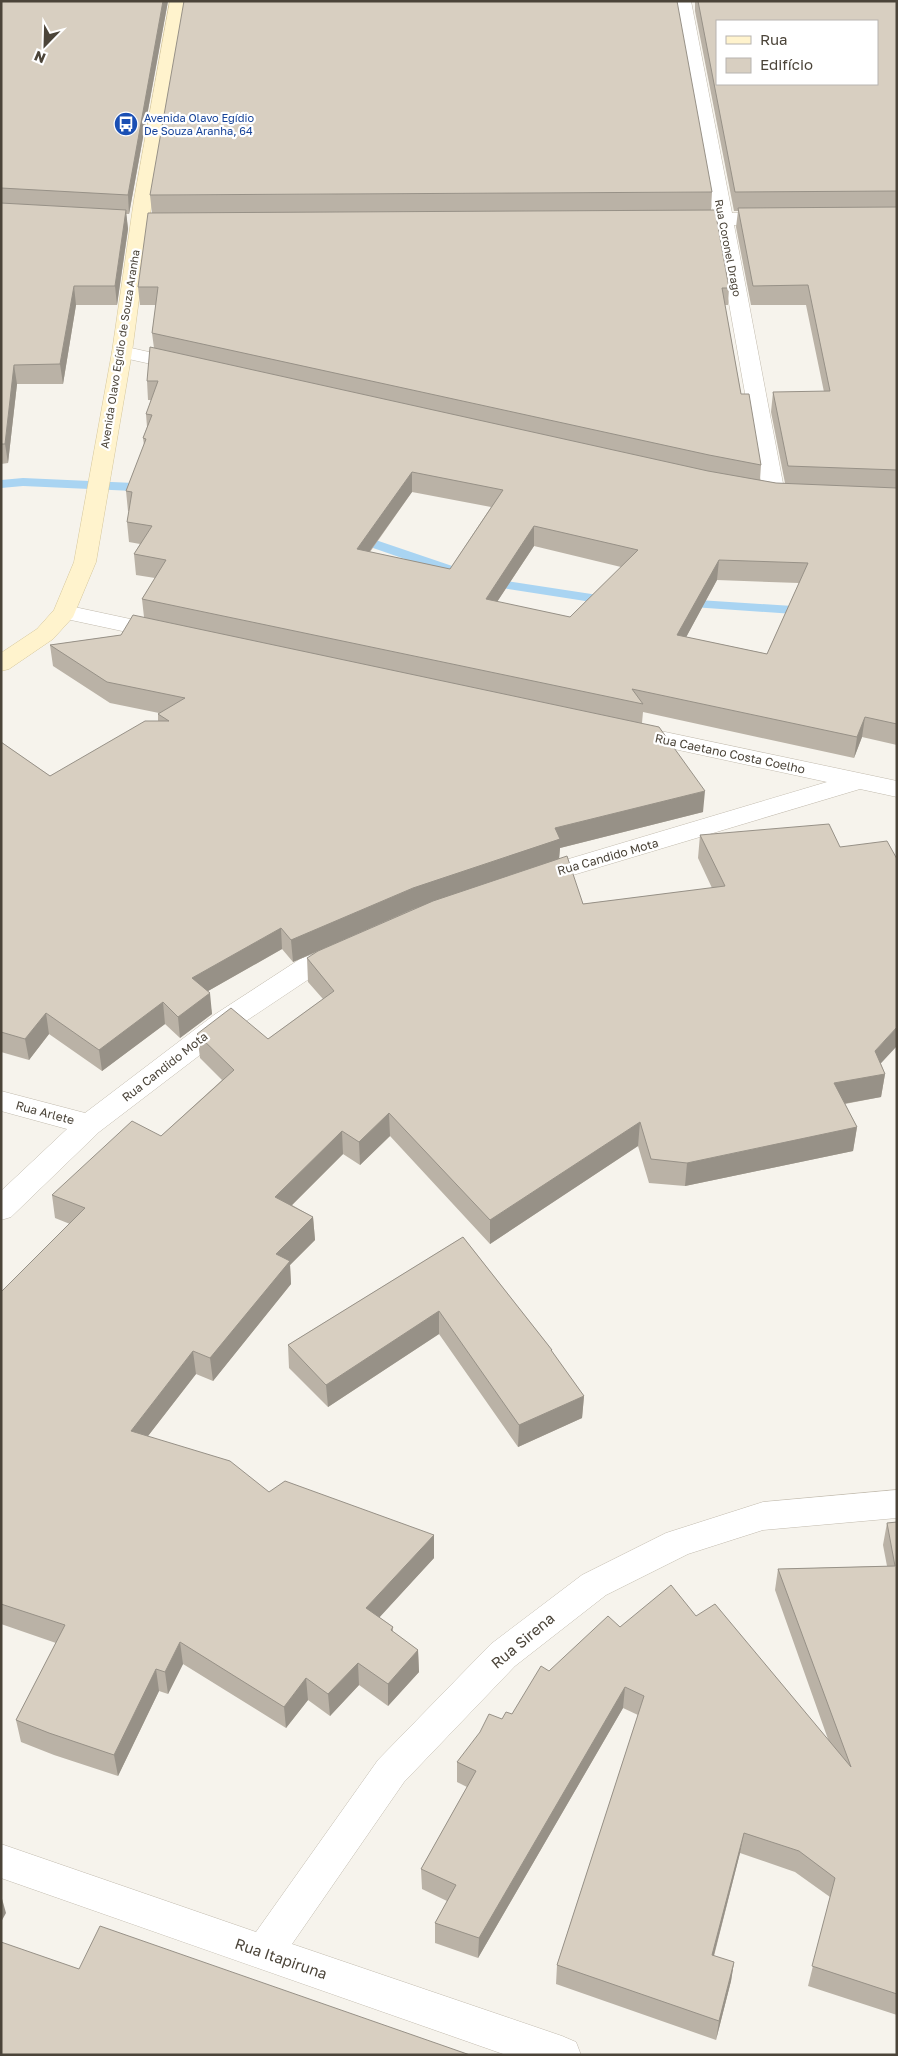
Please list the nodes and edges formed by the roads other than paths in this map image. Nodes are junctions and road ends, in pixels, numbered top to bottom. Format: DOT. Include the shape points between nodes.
graph roads {
  1 [pos="178,1"];
  2 [pos="683,1"];
  3 [pos="790,218"];
  4 [pos="663,219"];
  5 [pos="722,219"];
  6 [pos="122,352"];
  7 [pos="210,372"];
  8 [pos="774,493"];
  9 [pos="65,612"];
  10 [pos="181,637"];
  11 [pos="1,664"];
  12 [pos="607,728"];
  13 [pos="859,782"];
  14 [pos="897,789"];
  15 [pos="510,887"];
  16 [pos="362,944"];
  17 [pos="1,1101"];
  18 [pos="89,1126"];
  19 [pos="1,1209"];
  20 [pos="897,1504"];
  21 [pos="1,1860"];
  22 [pos="264,1953"];
  23 [pos="562,2055"];
  1 -- 6 [label="main road, Avenida Olavo Egídio de Souza Aranha" via="140,222"];
  2 -- 5 [label="street, Rua Coronel Drago"];
  3 -- 5 [label="street"];
  4 -- 5 [label="street"];
  5 -- 8 [label="street, Rua Coronel Drago"];
  6 -- 7 [label="street"];
  6 -- 9 [label="main road, Avenida Olavo Egídio de Souza Aranha" via="85,562"];
  9 -- 10 [label="street"];
  9 -- 11 [label="main road, Avenida Olavo Egídio de Souza Aranha" via="45,634"];
  12 -- 13 [label="street, Rua Caetano Costa Coelho"];
  13 -- 14 [label="street, Rua Caetano Costa Coelho"];
  13 -- 15 [label="street, Rua Candido Mota"];
  16 -- 18 [label="street, Rua Candido Mota" via="309,966 224,1022"];
  17 -- 18 [label="street, Rua Arlete"];
  18 -- 19 [label="street, Rua Candido Mota"];
  20 -- 22 [label="street, Rua Sirena" via="763,1516 678,1543 594,1585 503,1655 391,1772"];
  21 -- 22 [label="street, Rua Itapiruna"];
  22 -- 23 [label="street, Rua Itapiruna"];
}
